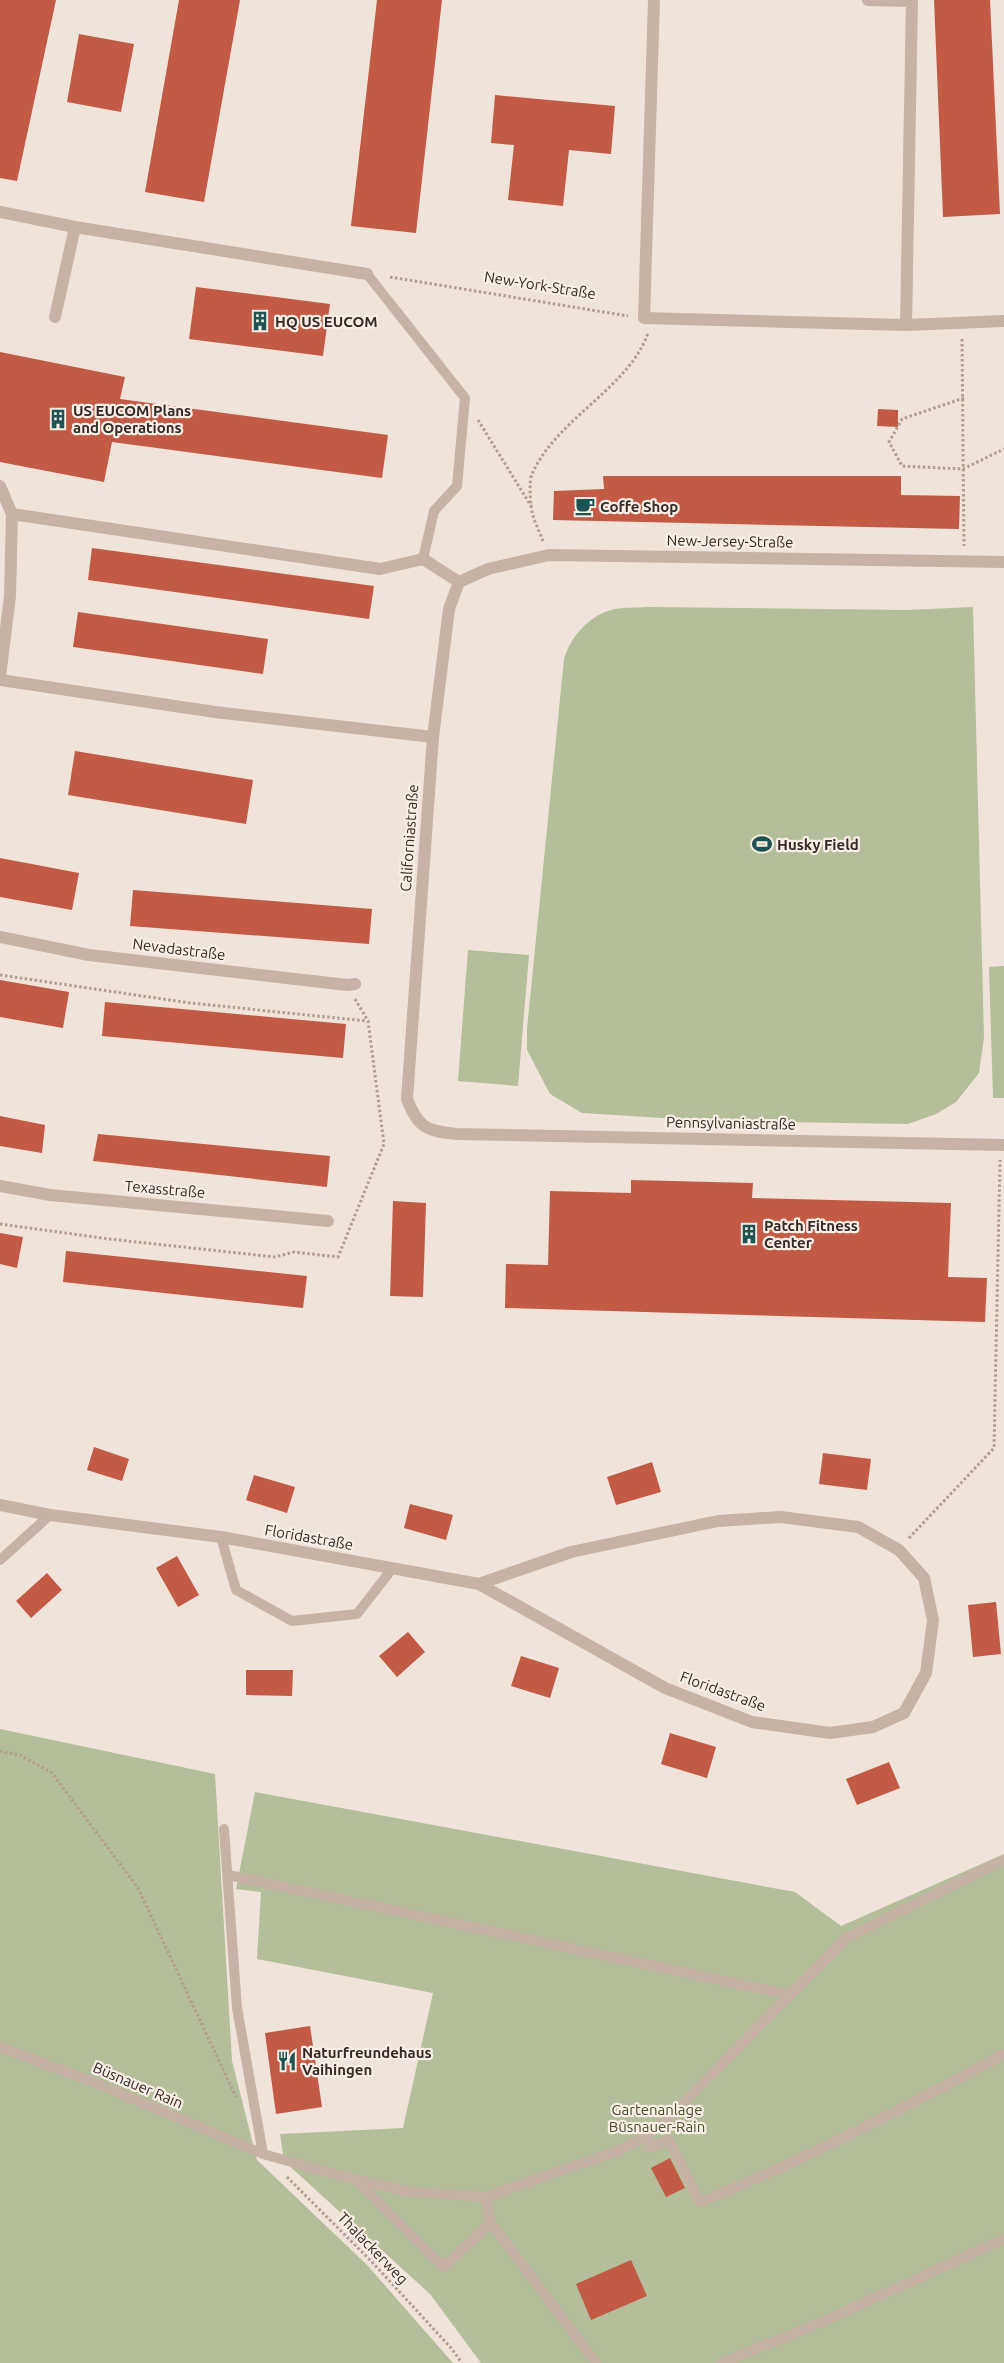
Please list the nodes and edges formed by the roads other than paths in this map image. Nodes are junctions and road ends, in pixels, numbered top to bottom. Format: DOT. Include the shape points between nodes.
graph roads {
  1 [pos="654,0"];
  2 [pos="868,0"];
  3 [pos="0,212"];
  4 [pos="75,227"];
  5 [pos="368,274"];
  6 [pos="55,317"];
  7 [pos="1004,321"];
  8 [pos="906,325"];
  9 [pos="0,486"];
  10 [pos="12,514"];
  11 [pos="423,559"];
  12 [pos="1004,562"];
  13 [pos="459,582"];
  14 [pos="0,679"];
  15 [pos="433,737"];
  16 [pos="0,937"];
  17 [pos="351,985"];
  18 [pos="407,1099"];
  19 [pos="1002,1145"];
  20 [pos="0,1186"];
  21 [pos="328,1221"];
  22 [pos="0,1505"];
  23 [pos="50,1515"];
  24 [pos="221,1537"];
  25 [pos="0,1560"];
  26 [pos="392,1569"];
  27 [pos="479,1584"];
  28 [pos="224,1829"];
  29 [pos="1004,1860"];
  30 [pos="228,1874"];
  31 [pos="790,1994"];
  32 [pos="0,2047"];
  33 [pos="1004,2054"];
  34 [pos="648,2135"];
  35 [pos="263,2154"];
  36 [pos="356,2180"];
  37 [pos="486,2197"];
  38 [pos="491,2223"];
  39 [pos="1004,2239"];
  40 [pos="596,2363"];
  41 [pos="721,2363"];
  1 -- 8 [label="street" via="648,318"];
  2 -- 8 [label="street" via="912,1"];
  3 -- 4 [label="street"];
  4 -- 5 [label="street"];
  4 -- 6 [label="street"];
  5 -- 11 [label="lane" via="465,398 457,486 434,511"];
  7 -- 8 [label="street"];
  9 -- 10 [label="street"];
  10 -- 11 [label="street" via="380,569"];
  10 -- 14 [label="street" via="10,596"];
  11 -- 13 [label="street"];
  12 -- 13 [label="street, New-Jersey-Straße" via="549,554 488,569"];
  13 -- 15 [label="street, Californiastraße" via="449,609"];
  14 -- 15 [label="street" via="215,712"];
  15 -- 18 [label="street, Californiastraße"];
  16 -- 17 [label="street, Nevadastraße" via="89,955"];
  18 -- 19 [label="street, Pennsylvaniastraße" via="414,1117 426,1128 442,1133"];
  20 -- 21 [label="street, Texasstraße" via="50,1195"];
  22 -- 23 [label="street, Floridastraße"];
  23 -- 24 [label="street, Floridastraße"];
  23 -- 25 [label="lane"];
  24 -- 26 [label="street, Floridastraße"];
  24 -- 26 [label="lane" via="236,1590 292,1622 357,1614"];
  26 -- 27 [label="street, Floridastraße"];
  27 -- 27 [label="street, Floridastraße" via="664,1688 752,1722 830,1733 873,1727 904,1713 926,1673 933,1620 924,1578 899,1550 858,1527 781,1517 727,1521 570,1552"];
  28 -- 30 [label="lane"];
  29 -- 31 [label="lane" via="846,1938"];
  30 -- 31 [label="lane"];
  30 -- 35 [label="lane" via="237,2008"];
  31 -- 34 [label="lane" via="669,2118"];
  32 -- 35 [label="lane, Büsnauer Rain" via="94,2082"];
  33 -- 34 [label="lane" via="889,2116 753,2181 700,2202 669,2140 649,2148"];
  34 -- 37 [label="lane" via="622,2149"];
  35 -- 36 [label="lane, Büsnauer Rain"];
  36 -- 37 [label="lane, Büsnauer Rain" via="412,2192"];
  36 -- 38 [label="lane" via="444,2267"];
  37 -- 38 [label="lane"];
  38 -- 40 [label="lane"];
  39 -- 41 [label="lane" via="824,2321"];
}
